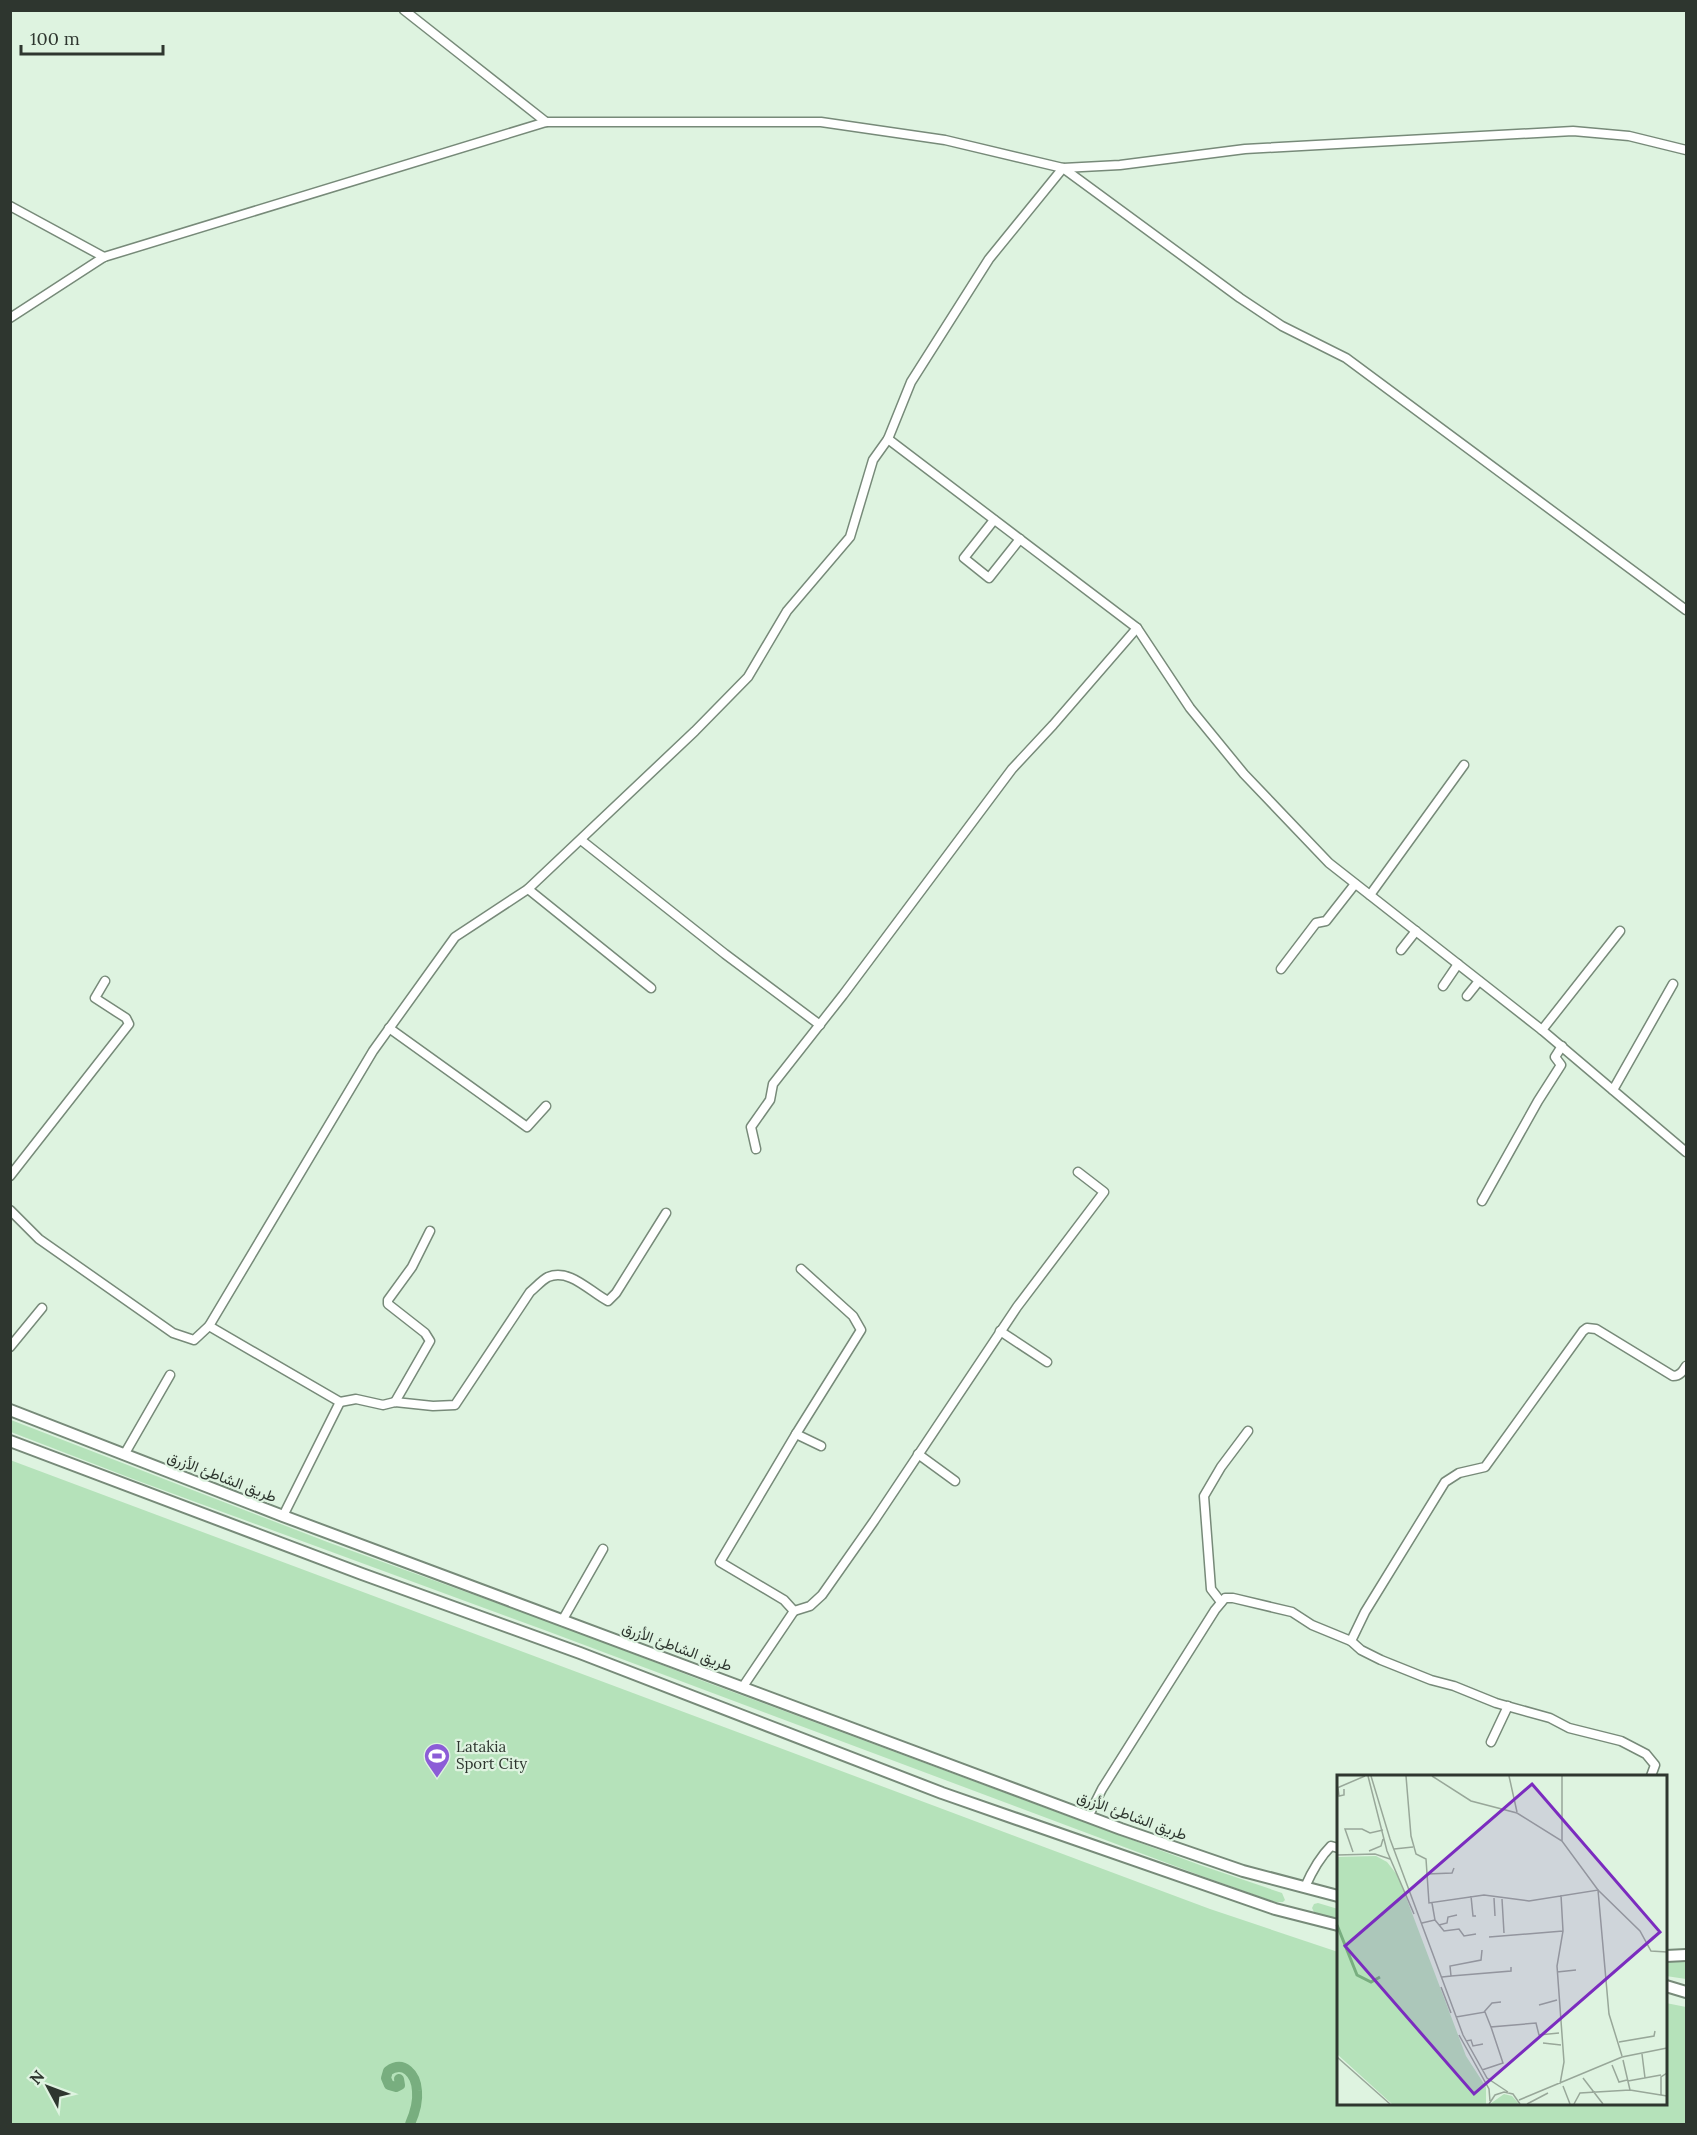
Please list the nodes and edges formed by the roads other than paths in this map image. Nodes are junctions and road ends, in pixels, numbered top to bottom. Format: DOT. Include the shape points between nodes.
graph roads {
  1 [pos="404,10"];
  2 [pos="546,122"];
  3 [pos="1686,150"];
  4 [pos="1063,168"];
  5 [pos="10,206"];
  6 [pos="104,257"];
  7 [pos="10,318"];
  8 [pos="888,439"];
  9 [pos="994,520"];
  10 [pos="1020,539"];
  11 [pos="1686,610"];
  12 [pos="1137,628"];
  13 [pos="1464,765"];
  14 [pos="580,840"];
  15 [pos="1355,884"];
  16 [pos="528,889"];
  17 [pos="1370,895"];
  18 [pos="1416,931"];
  19 [pos="1620,931"];
  20 [pos="1401,951"];
  21 [pos="1458,964"];
  22 [pos="1281,969"];
  23 [pos="105,981"];
  24 [pos="1479,981"];
  25 [pos="1672,984"];
  26 [pos="1443,986"];
  27 [pos="651,988"];
  28 [pos="1467,996"];
  29 [pos="820,1025"];
  30 [pos="389,1028"];
  31 [pos="1542,1030"];
  32 [pos="1562,1047"];
  33 [pos="1613,1090"];
  34 [pos="546,1106"];
  35 [pos="756,1149"];
  36 [pos="1686,1152"];
  37 [pos="1078,1172"];
  38 [pos="10,1176"];
  39 [pos="1482,1201"];
  40 [pos="666,1213"];
  41 [pos="12,1215"];
  42 [pos="430,1231"];
  43 [pos="801,1269"];
  44 [pos="42,1308"];
  45 [pos="209,1326"];
  46 [pos="1000,1331"];
  47 [pos="10,1347"];
  48 [pos="1047,1362"];
  49 [pos="1686,1366"];
  50 [pos="171,1375"];
  51 [pos="340,1402"];
  52 [pos="395,1402"];
  53 [pos="10,1410"];
  54 [pos="1248,1431"];
  55 [pos="796,1434"];
  56 [pos="10,1441"];
  57 [pos="821,1446"];
  58 [pos="918,1454"];
  59 [pos="124,1455"];
  60 [pos="955,1481"];
  61 [pos="283,1516"];
  62 [pos="603,1549"];
  63 [pos="1221,1602"];
  64 [pos="794,1611"];
  65 [pos="562,1621"];
  66 [pos="1351,1641"];
  67 [pos="742,1688"];
  68 [pos="1508,1706"];
  69 [pos="1491,1742"];
  70 [pos="1651,1775"];
  71 [pos="1088,1817"];
  72 [pos="1337,1848"];
  73 [pos="1305,1887"];
  74 [pos="1337,1896"];
  75 [pos="1337,1925"];
  76 [pos="1686,1955"];
  77 [pos="1667,1956"];
  78 [pos="1667,1987"];
  79 [pos="1686,1992"];
  1 -- 2 [label="street"];
  2 -- 4 [label="street" via="821,122 945,140"];
  2 -- 6 [label="street"];
  3 -- 4 [label="street" via="1629,136 1573,131 1245,149"];
  4 -- 8 [label="street" via="989,259 911,382"];
  4 -- 11 [label="street" via="1274,321 1347,358"];
  5 -- 6 [label="street"];
  6 -- 7 [label="street"];
  8 -- 9 [label="street"];
  8 -- 14 [label="street" via="873,460 850,537 787,611 748,677"];
  9 -- 10 [label="street"];
  9 -- 10 [label="street" via="964,558 989,578"];
  10 -- 12 [label="street"];
  12 -- 15 [label="street" via="1190,708 1244,774 1329,863"];
  12 -- 29 [label="street" via="1012,769"];
  13 -- 17 [label="street"];
  14 -- 16 [label="street"];
  14 -- 29 [label="street"];
  15 -- 17 [label="street"];
  15 -- 22 [label="street" via="1326,921 1316,923"];
  16 -- 27 [label="street"];
  16 -- 30 [label="street" via="455,938"];
  17 -- 18 [label="street"];
  18 -- 20 [label="street"];
  18 -- 21 [label="street"];
  19 -- 31 [label="street"];
  21 -- 24 [label="street"];
  21 -- 26 [label="street"];
  23 -- 38 [label="street" via="95,998 126,1017 129,1024"];
  24 -- 28 [label="street"];
  24 -- 31 [label="street"];
  25 -- 33 [label="street"];
  29 -- 35 [label="street" via="773,1084 770,1100 751,1127"];
  30 -- 34 [label="street" via="527,1127"];
  30 -- 45 [label="street"];
  31 -- 32 [label="street"];
  32 -- 33 [label="street"];
  32 -- 39 [label="street" via="1555,1057 1561,1065"];
  33 -- 36 [label="street"];
  37 -- 46 [label="street" via="1104,1192"];
  40 -- 52 [label="street" via="608,1300 561,1274 547,1277 530,1292 455,1405"];
  41 -- 45 [label="street" via="39,1239 173,1333 194,1340"];
  42 -- 52 [label="street" via="412,1267 388,1300 430,1341"];
  43 -- 55 [label="street" via="853,1316 861,1330"];
  44 -- 47 [label="street"];
  45 -- 51 [label="street"];
  46 -- 48 [label="street"];
  46 -- 58 [label="street"];
  49 -- 66 [label="street" via="1672,1376 1596,1329 1583,1331 1485,1467 1459,1473 1445,1482"];
  50 -- 59 [label="street"];
  51 -- 52 [label="street"];
  51 -- 61 [label="street"];
  53 -- 59 [label="main road, طريق الشاطئ الأزرق"];
  54 -- 63 [label="street" via="1204,1496 1211,1589"];
  55 -- 57 [label="street"];
  55 -- 64 [label="street" via="720,1562 784,1600"];
  56 -- 75 [label="main road" via="580,1653 942,1793 1275,1909"];
  58 -- 60 [label="street"];
  58 -- 64 [label="street" via="822,1595 810,1606"];
  59 -- 61 [label="main road, طريق الشاطئ الأزرق"];
  61 -- 65 [label="main road, طريق الشاطئ الأزرق"];
  62 -- 65 [label="street"];
  63 -- 66 [label="street" via="1233,1598 1292,1612"];
  63 -- 71 [label="street"];
  64 -- 67 [label="street"];
  65 -- 67 [label="main road, طريق الشاطئ الأزرق"];
  66 -- 68 [label="street" via="1389,1664"];
  67 -- 71 [label="main road, طريق الشاطئ الأزرق"];
  68 -- 69 [label="street"];
  68 -- 70 [label="street" via="1621,1742 1646,1754 1655,1765"];
  71 -- 73 [label="main road, طريق الشاطئ الأزرق" via="1243,1871"];
  72 -- 73 [label="street" via="1331,1846 1323,1855"];
  73 -- 74 [label="main road, طريق الشاطئ الأزرق"];
  76 -- 77 [label="main road"];
  78 -- 79 [label="main road"];
}
